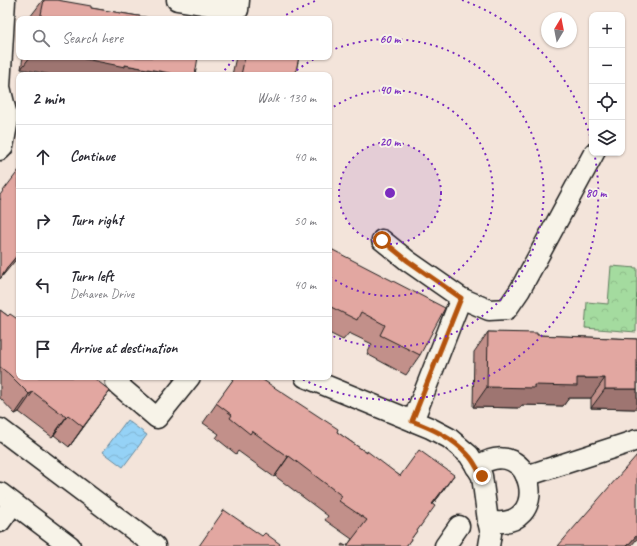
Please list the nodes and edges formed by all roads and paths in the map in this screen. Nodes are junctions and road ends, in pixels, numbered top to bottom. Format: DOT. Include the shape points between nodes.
graph roads {
  1 [pos="5,0"];
  2 [pos="177,0"];
  3 [pos="239,0"];
  4 [pos="9,121"];
  5 [pos="0,150"];
  6 [pos="592,156"];
  7 [pos="382,240"];
  8 [pos="461,298"];
  9 [pos="118,380"];
  10 [pos="188,380"];
  11 [pos="312,380"];
  12 [pos="412,421"];
  13 [pos="0,429"];
  14 [pos="637,440"];
  15 [pos="476,467"];
  16 [pos="526,476"];
  17 [pos="7,498"];
  18 [pos="488,521"];
  19 [pos="0,522"];
  20 [pos="459,526"];
  21 [pos="70,546"];
  22 [pos="155,546"];
  23 [pos="445,546"];
  24 [pos="489,546"];
  1 -- 4 [label="street" via="0,87"];
  2 -- 3 [label="street" via="238,10"];
  4 -- 5 [label="street"];
  6 -- 8 [label="street" via="520,290 507,309 489,310"];
  7 -- 8 [label="street"];
  8 -- 12 [label="street"];
  9 -- 10 [label="street" via="116,383 157,418"];
  11 -- 12 [label="street"];
  12 -- 15 [label="street" via="449,438 469,455"];
  13 -- 22 [label="street"];
  14 -- 16 [label="street"];
  15 -- 16 [label="street" via="495,458 505,459 515,463"];
  15 -- 18 [label="street" via="482,476"];
  16 -- 18 [label="street" via="531,489 525,509 517,518 508,521"];
  17 -- 19 [label="street"];
  17 -- 21 [label="street"];
  18 -- 24 [label="street" via="491,534"];
  20 -- 23 [label="street"];
}
